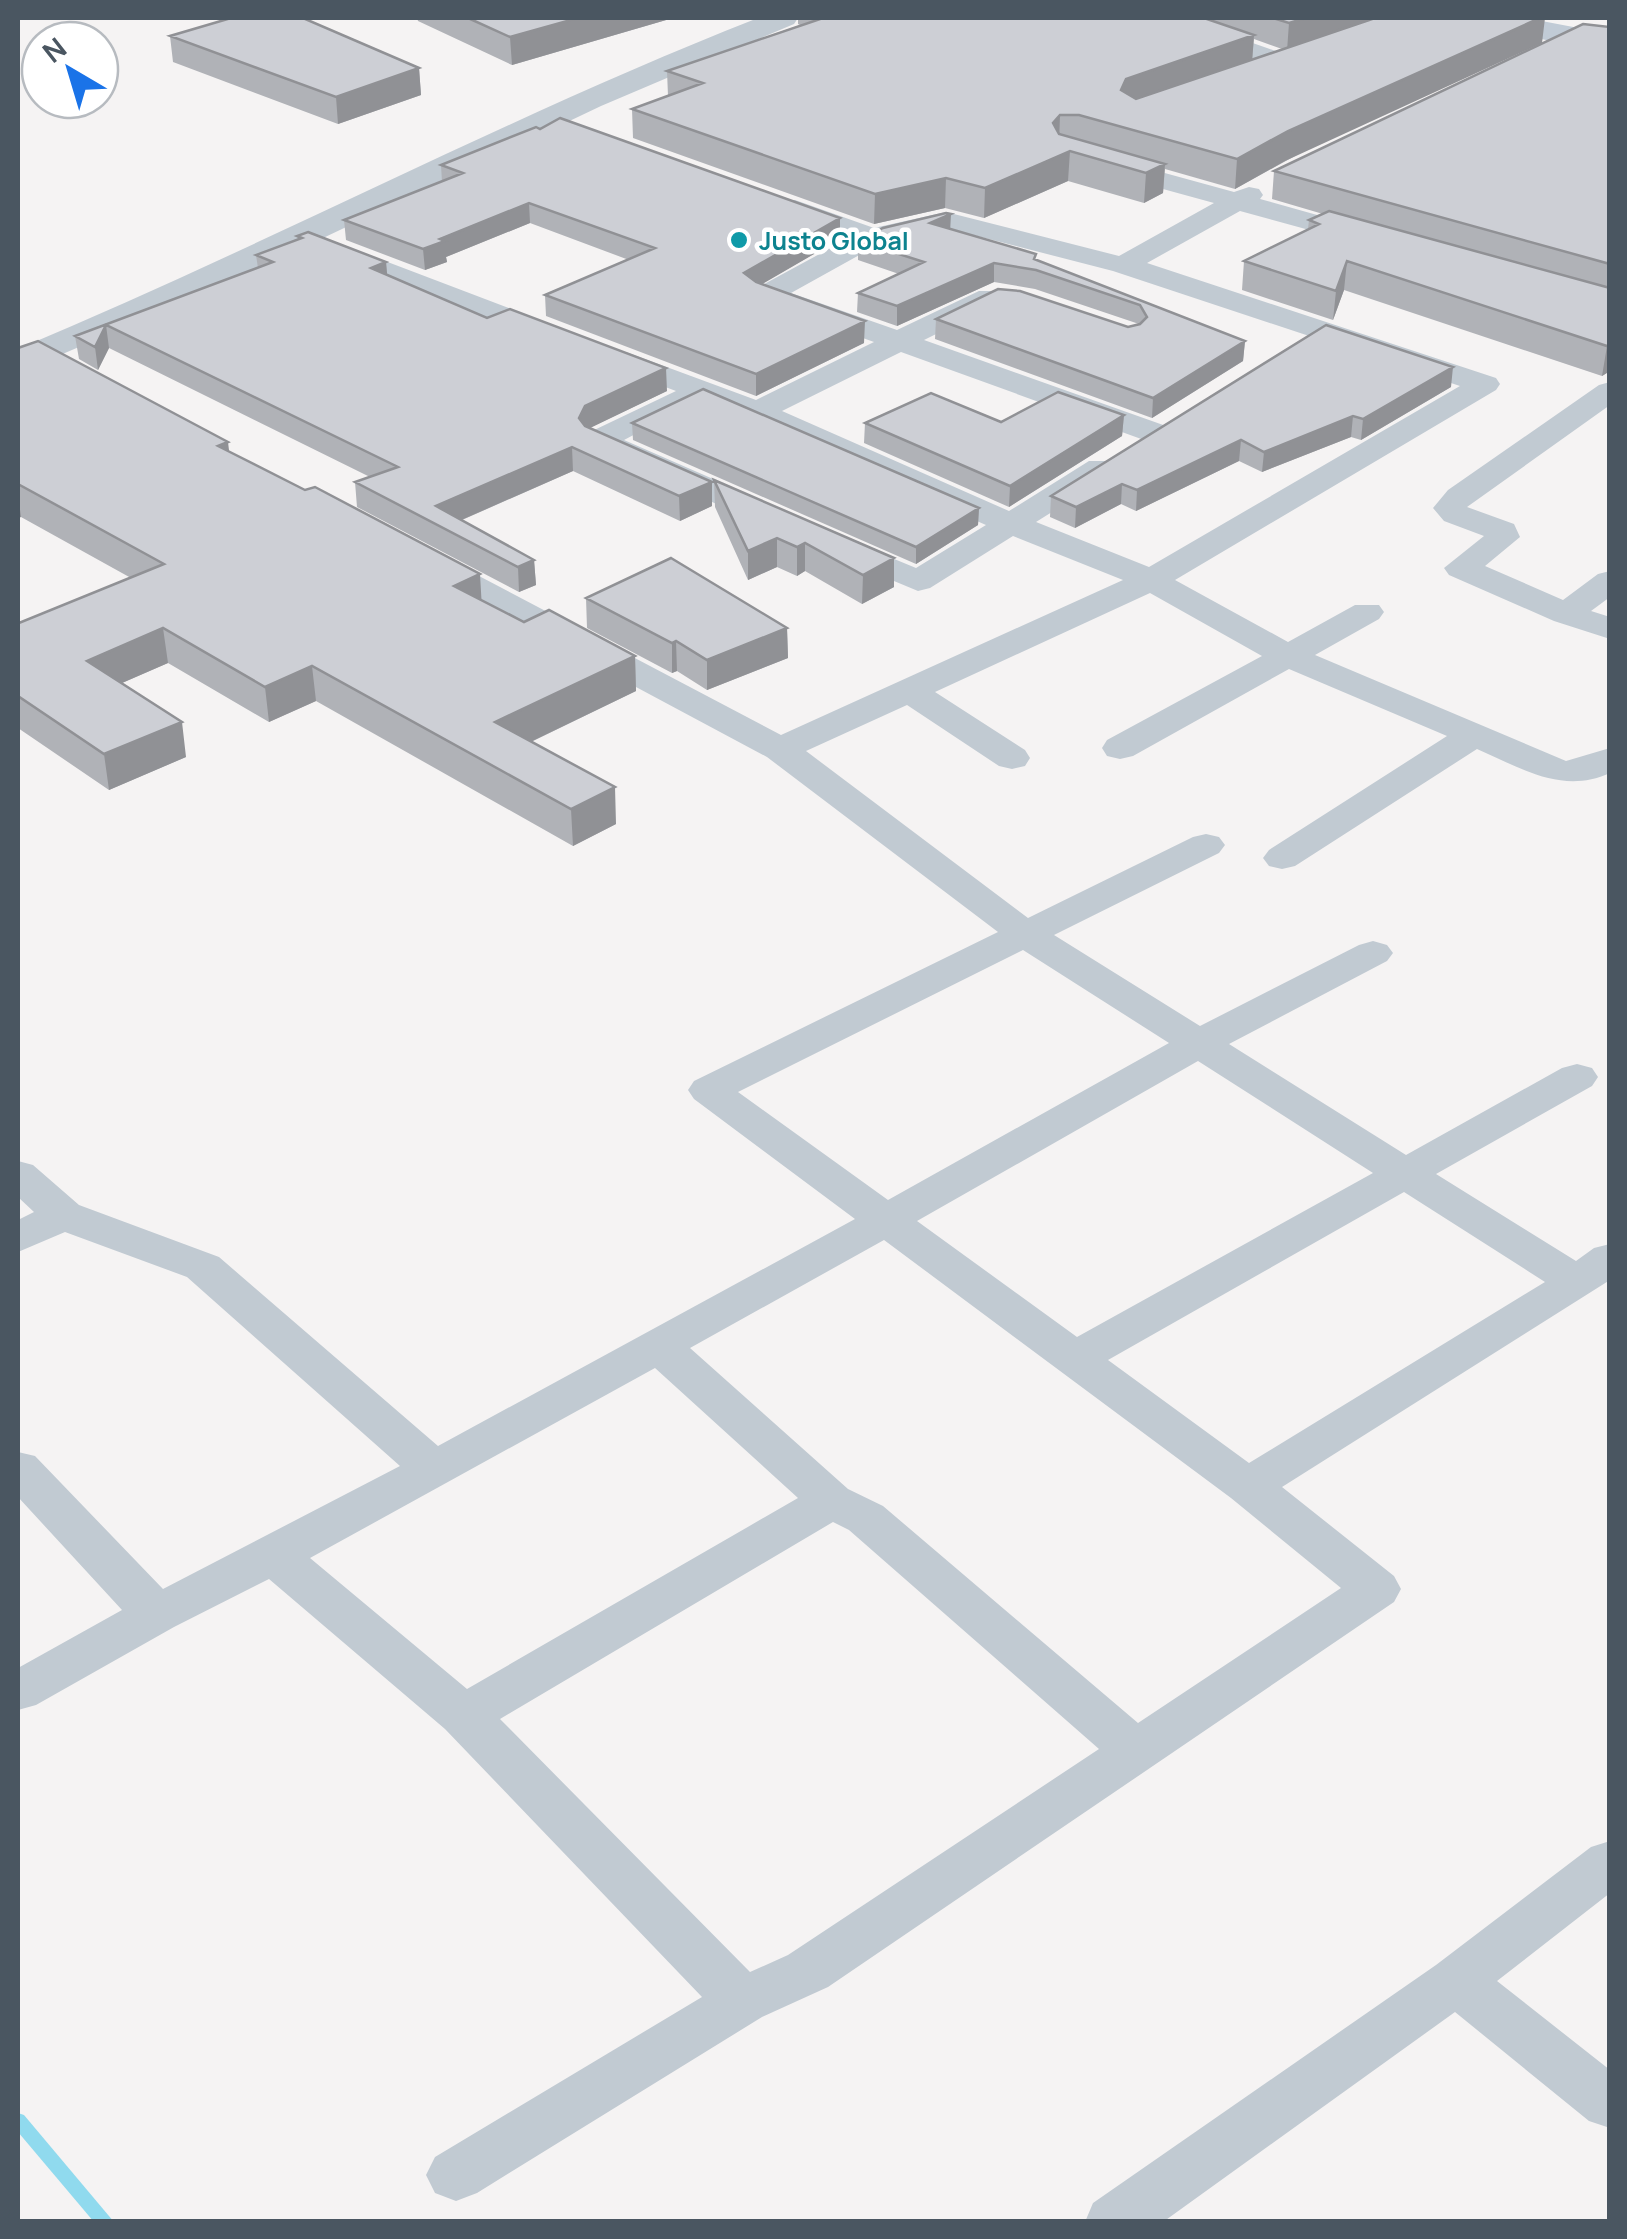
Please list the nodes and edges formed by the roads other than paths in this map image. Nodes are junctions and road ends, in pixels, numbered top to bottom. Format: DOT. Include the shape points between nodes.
graph roads {
  1 [pos="783,18"];
  2 [pos="1159,18"];
  3 [pos="1482,18"];
  4 [pos="1528,22"];
  5 [pos="1577,38"];
  6 [pos="1610,44"];
  7 [pos="1542,54"];
  8 [pos="1244,77"];
  9 [pos="545,119"];
  10 [pos="582,132"];
  11 [pos="1087,159"];
  12 [pos="1266,186"];
  13 [pos="763,198"];
  14 [pos="1237,201"];
  15 [pos="301,237"];
  16 [pos="872,237"];
  17 [pos="1391,244"];
  18 [pos="1122,265"];
  19 [pos="1024,299"];
  20 [pos="1322,330"];
  21 [pos="900,341"];
  22 [pos="1288,352"];
  23 [pos="28,358"];
  24 [pos="73,372"];
  25 [pos="700,391"];
  26 [pos="1610,392"];
  27 [pos="756,411"];
  28 [pos="1187,416"];
  29 [pos="1155,433"];
  30 [pos="1012,524"];
  31 [pos="405,550"];
  32 [pos="1151,580"];
  33 [pos="1610,581"];
  34 [pos="1367,612"];
  35 [pos="1566,614"];
  36 [pos="1610,629"];
  37 [pos="1286,655"];
  38 [pos="908,689"];
  39 [pos="1474,735"];
  40 [pos="1120,748"];
  41 [pos="780,749"];
  42 [pos="1012,758"];
  43 [pos="1610,759"];
  44 [pos="1206,845"];
  45 [pos="1282,858"];
  46 [pos="1024,934"];
  47 [pos="1373,954"];
  48 [pos="1198,1044"];
  49 [pos="1578,1077"];
  50 [pos="18,1174"];
  51 [pos="1406,1174"];
  52 [pos="62,1215"];
  53 [pos="888,1220"];
  54 [pos="18,1238"];
  55 [pos="1593,1270"];
  56 [pos="656,1344"];
  57 [pos="1074,1358"];
  58 [pos="18,1468"];
  59 [pos="433,1468"];
  60 [pos="1248,1486"];
  61 [pos="830,1501"];
  62 [pos="274,1556"];
  63 [pos="156,1614"];
  64 [pos="18,1691"];
  65 [pos="464,1715"];
  66 [pos="1136,1750"];
  67 [pos="1610,1862"];
  68 [pos="1456,1980"];
  69 [pos="742,2000"];
  70 [pos="1610,2104"];
  71 [pos="456,2174"];
  72 [pos="1114,2222"];
  1 -- 9 [label="street"];
  2 -- 8 [label="street" via="1296,60"];
  3 -- 4 [label="main road"];
  4 -- 5 [label="main road"];
  5 -- 6 [label="main road"];
  5 -- 7 [label="street"];
  9 -- 10 [label="street"];
  9 -- 15 [label="street"];
  11 -- 14 [label="street"];
  12 -- 14 [label="street"];
  13 -- 16 [label="street"];
  14 -- 17 [label="street"];
  14 -- 18 [label="street"];
  15 -- 23 [label="street"];
  15 -- 25 [label="street"];
  16 -- 18 [label="street" via="946,220"];
  16 -- 21 [label="street" via="767,294"];
  18 -- 20 [label="street"];
  19 -- 21 [label="street" via="993,295"];
  20 -- 22 [label="street"];
  20 -- 32 [label="street" via="1485,384"];
  21 -- 27 [label="street"];
  21 -- 29 [label="street"];
  23 -- 24 [label="street"];
  25 -- 27 [label="street"];
  25 -- 30 [label="street" via="599,440 918,580"];
  26 -- 35 [label="street" via="1450,508 1504,537 1461,568"];
  27 -- 30 [label="street"];
  28 -- 29 [label="street"];
  29 -- 30 [label="street"];
  30 -- 32 [label="street"];
  31 -- 41 [label="street"];
  32 -- 37 [label="street"];
  32 -- 38 [label="street"];
  33 -- 35 [label="street"];
  34 -- 37 [label="street"];
  35 -- 36 [label="street"];
  37 -- 39 [label="street"];
  37 -- 40 [label="street"];
  38 -- 41 [label="street"];
  38 -- 42 [label="street"];
  39 -- 43 [label="street" via="1561,772 1582,772"];
  39 -- 45 [label="street"];
  41 -- 46 [label="street"];
  44 -- 46 [label="street"];
  46 -- 48 [label="street"];
  46 -- 53 [label="street" via="709,1090"];
  47 -- 48 [label="street"];
  48 -- 51 [label="street"];
  48 -- 53 [label="street"];
  49 -- 51 [label="street"];
  50 -- 52 [label="street"];
  51 -- 55 [label="street"];
  51 -- 57 [label="street"];
  52 -- 54 [label="street"];
  52 -- 59 [label="street" via="203,1267"];
  53 -- 56 [label="street"];
  53 -- 57 [label="street"];
  55 -- 60 [label="street"];
  56 -- 59 [label="street"];
  56 -- 61 [label="street"];
  57 -- 60 [label="street"];
  58 -- 63 [label="street"];
  59 -- 62 [label="street"];
  60 -- 66 [label="street" via="1376,1590"];
  61 -- 65 [label="street"];
  61 -- 66 [label="street" via="866,1518"];
  62 -- 63 [label="street"];
  62 -- 65 [label="street"];
  63 -- 64 [label="street"];
  65 -- 69 [label="street"];
  66 -- 69 [label="street" via="808,1971"];
  67 -- 68 [label="street"];
  68 -- 70 [label="street"];
  68 -- 72 [label="street"];
  69 -- 71 [label="street"];
}
